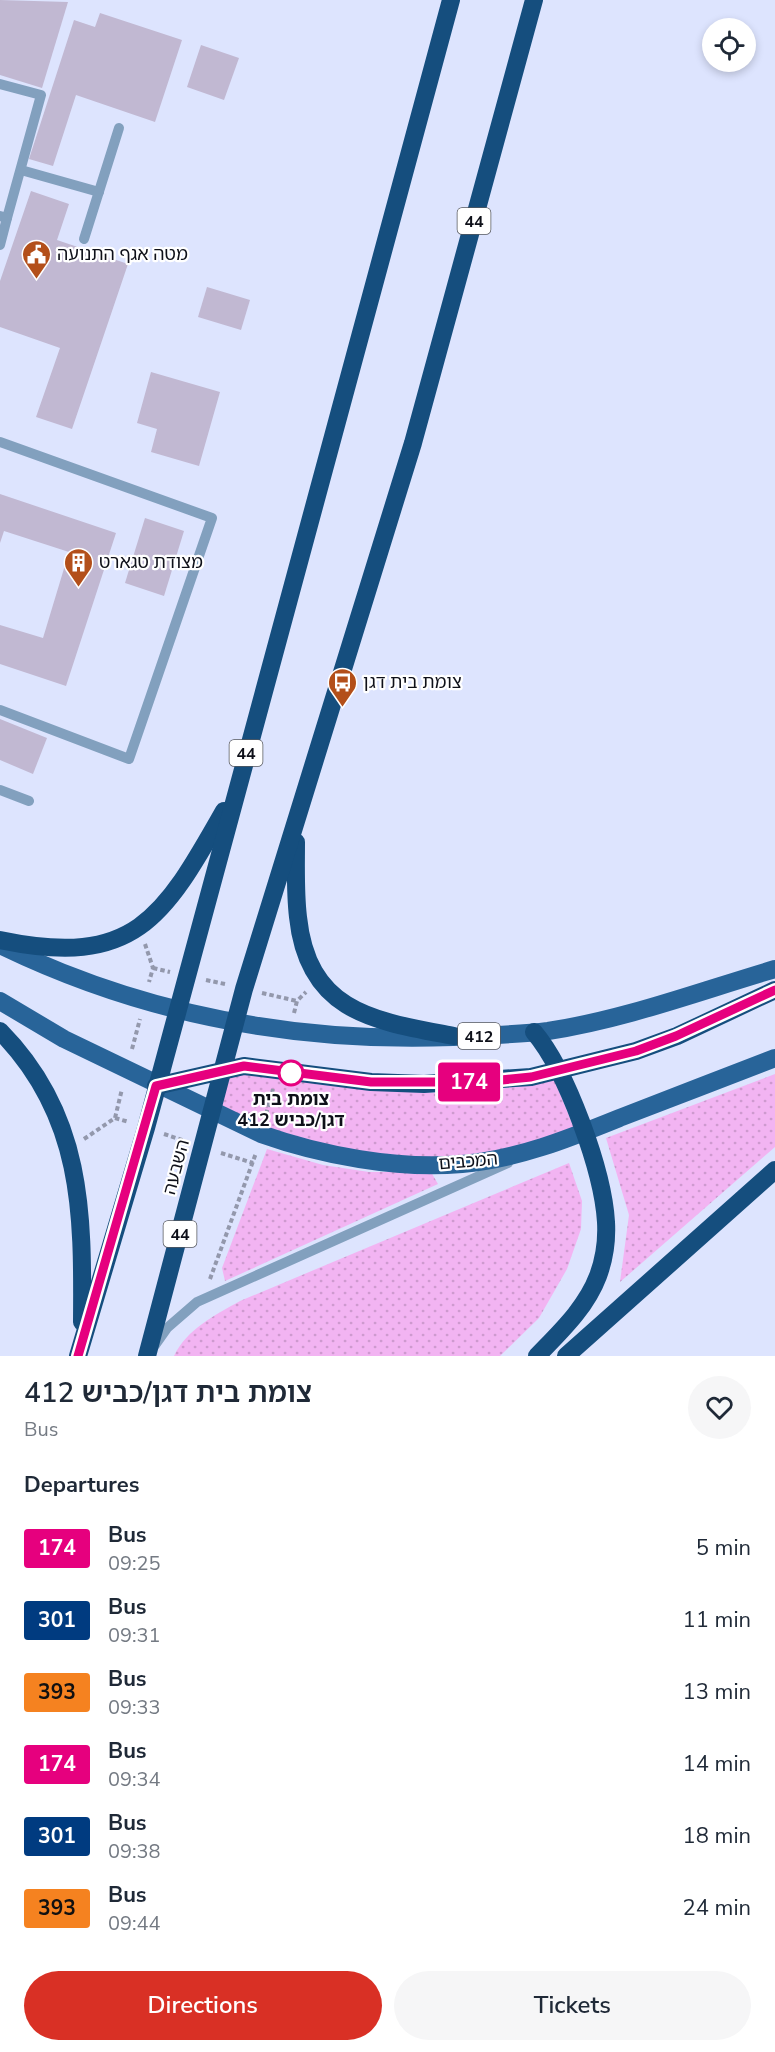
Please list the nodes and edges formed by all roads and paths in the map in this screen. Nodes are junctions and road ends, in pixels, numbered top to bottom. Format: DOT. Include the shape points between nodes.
graph roads {
  1 [pos="451,0"];
  2 [pos="534,0"];
  3 [pos="0,84"];
  4 [pos="119,128"];
  5 [pos="21,170"];
  6 [pos="99,192"];
  7 [pos="4,217"];
  8 [pos="84,239"];
  9 [pos="0,245"];
  10 [pos="0,442"];
  11 [pos="0,710"];
  12 [pos="236,789"];
  13 [pos="0,790"];
  14 [pos="29,801"];
  15 [pos="295,827"];
  16 [pos="0,940"];
  17 [pos="0,945"];
  18 [pos="153,968"];
  19 [pos="775,969"];
  20 [pos="775,990"];
  21 [pos="0,1001"];
  22 [pos="144,1001"];
  23 [pos="177,1010"];
  24 [pos="236,1023"];
  25 [pos="0,1030"];
  26 [pos="534,1032"];
  27 [pos="454,1036"];
  28 [pos="775,1058"];
  29 [pos="225,1068"];
  30 [pos="127,1071"];
  31 [pos="557,1071"];
  32 [pos="156,1086"];
  33 [pos="213,1112"];
  34 [pos="584,1132"];
  35 [pos="69,1149"];
  36 [pos="532,1152"];
  37 [pos="253,1163"];
  38 [pos="775,1170"];
  39 [pos="214,1294"];
  40 [pos="80,1350"];
  41 [pos="148,1356"];
  42 [pos="537,1356"];
  43 [pos="566,1356"];
  1 -- 12 [label="highway, 44"];
  2 -- 15 [label="highway, 44" via="413,443"];
  3 -- 5 [label="lane" via="41,95"];
  4 -- 6 [label="lane"];
  5 -- 6 [label="lane"];
  5 -- 7 [label="lane"];
  6 -- 8 [label="lane"];
  7 -- 9 [label="lane"];
  10 -- 11 [label="lane" via="212,518 129,759"];
  12 -- 16 [label="highway" via="168,900 140,928 96,946 36,947"];
  12 -- 23 [label="highway, 44"];
  13 -- 14 [label="lane"];
  15 -- 24 [label="highway, 44"];
  15 -- 27 [label="highway" via="298,916 309,964 319,980 332,996 360,1012 398,1025"];
  17 -- 22 [label="main road, 412"];
  18 -- 22 [label="path"];
  19 -- 26 [label="main road, 412" via="648,1009"];
  20 -- 31 [label="highway" via="636,1051"];
  21 -- 30 [label="main road, המכבים"];
  22 -- 23 [label="main road, 412"];
  22 -- 30 [label="path"];
  23 -- 24 [label="main road, 412"];
  23 -- 32 [label="highway, 44"];
  24 -- 27 [label="main road, 412" via="362,1038"];
  24 -- 29 [label="highway, השבעה / 44"];
  25 -- 35 [label="highway" via="44,1090"];
  26 -- 27 [label="main road, 412"];
  26 -- 31 [label="highway"];
  28 -- 34 [label="main road, המכבים"];
  29 -- 31 [label="highway" via="244,1066 332,1079 424,1084 482,1082"];
  29 -- 32 [label="highway"];
  29 -- 33 [label="highway, השבעה / 44"];
  30 -- 32 [label="main road, המכבים"];
  30 -- 35 [label="path" via="115,1118"];
  31 -- 34 [label="highway"];
  32 -- 33 [label="main road, המכבים"];
  32 -- 40 [label="highway, 44"];
  33 -- 36 [label="main road, המכבים" via="291,1144 386,1161 460,1165"];
  33 -- 41 [label="highway, השבעה / 44"];
  34 -- 36 [label="main road, המכבים"];
  34 -- 42 [label="highway" via="602,1190 604,1253 586,1300"];
  35 -- 40 [label="highway" via="83,1235"];
  36 -- 39 [label="lane"];
  37 -- 39 [label="path" via="209,1280"];
  38 -- 43 [label="highway"];
  39 -- 41 [label="lane" via="167,1328"];
}
